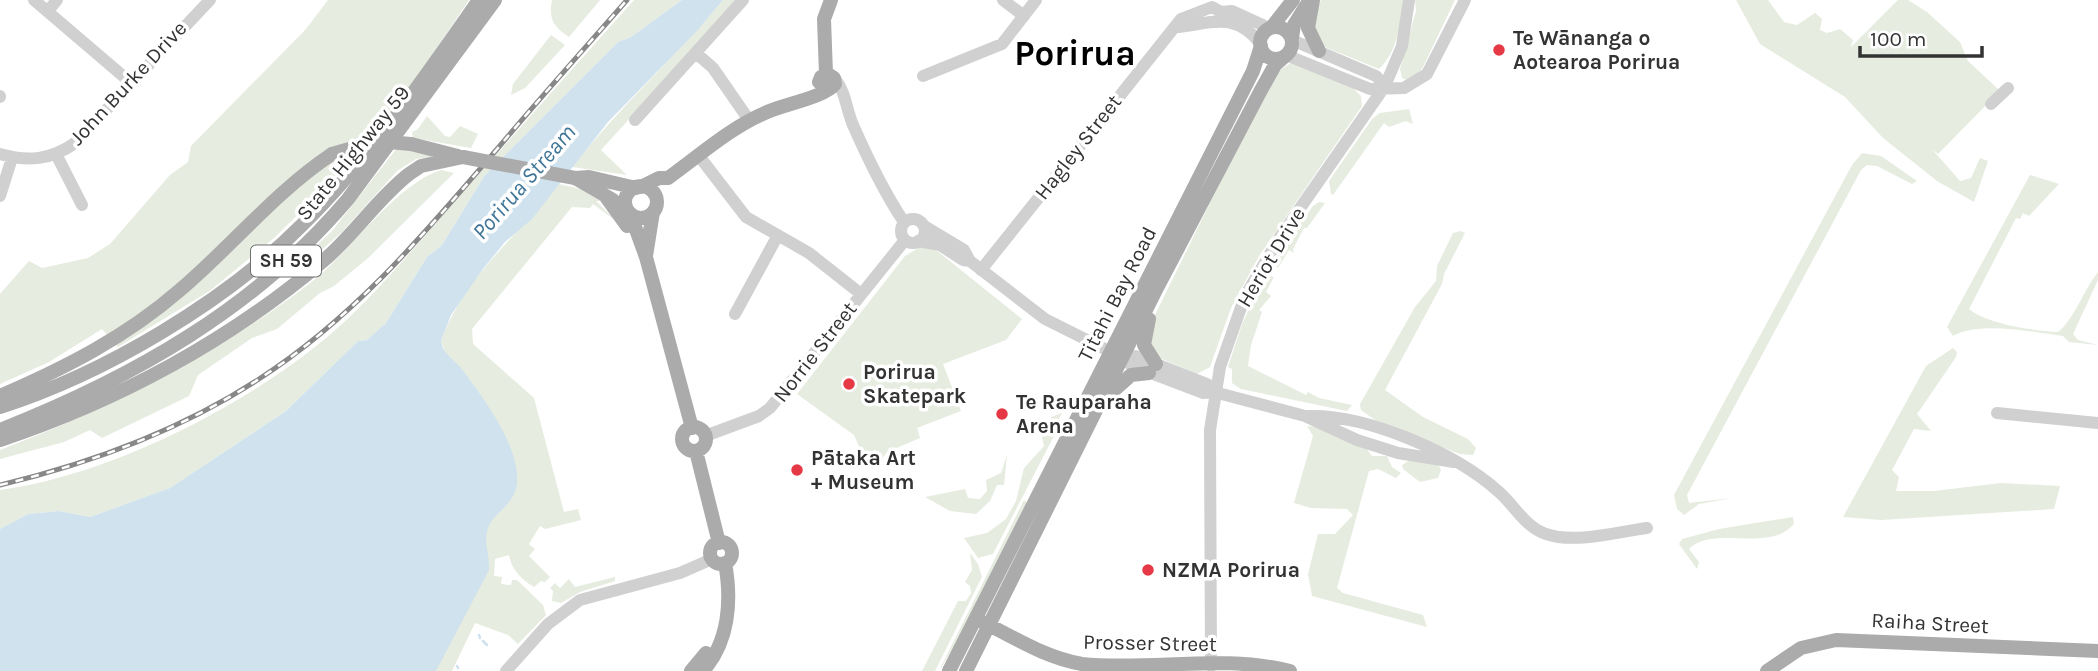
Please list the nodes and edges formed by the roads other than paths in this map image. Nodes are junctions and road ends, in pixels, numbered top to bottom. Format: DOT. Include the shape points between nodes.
graph roads {
  1 [pos="34,0"];
  2 [pos="57,0"];
  3 [pos="210,0"];
  4 [pos="479,0"];
  5 [pos="495,0"];
  6 [pos="743,0"];
  7 [pos="831,0"];
  8 [pos="1003,0"];
  9 [pos="1036,0"];
  10 [pos="1293,0"];
  11 [pos="1311,0"];
  12 [pos="1409,0"];
  13 [pos="1465,0"];
  14 [pos="48,11"];
  15 [pos="1221,12"];
  16 [pos="1024,16"];
  17 [pos="1270,28"];
  18 [pos="1292,39"];
  19 [pos="1261,45"];
  20 [pos="1319,51"];
  21 [pos="696,53"];
  22 [pos="1285,56"];
  23 [pos="923,76"];
  24 [pos="130,82"];
  25 [pos="827,83"];
  26 [pos="1361,86"];
  27 [pos="1385,86"];
  28 [pos="2008,88"];
  29 [pos="1991,104"];
  30 [pos="1371,108"];
  31 [pos="635,120"];
  32 [pos="749,120"];
  33 [pos="57,154"];
  34 [pos="6,156"];
  35 [pos="699,156"];
  36 [pos="463,157"];
  37 [pos="575,178"];
  38 [pos="668,178"];
  39 [pos="639,187"];
  40 [pos="0,196"];
  41 [pos="606,197"];
  42 [pos="82,205"];
  43 [pos="655,208"];
  44 [pos="629,212"];
  45 [pos="904,222"];
  46 [pos="924,226"];
  47 [pos="778,235"];
  48 [pos="912,241"];
  49 [pos="646,257"];
  50 [pos="970,261"];
  51 [pos="981,270"];
  52 [pos="1156,290"];
  53 [pos="861,294"];
  54 [pos="735,314"];
  55 [pos="1117,355"];
  56 [pos="1152,368"];
  57 [pos="1184,387"];
  58 [pos="1214,392"];
  59 [pos="0,396"];
  60 [pos="1100,406"];
  61 [pos="0,407"];
  62 [pos="1997,413"];
  63 [pos="2098,424"];
  64 [pos="692,428"];
  65 [pos="0,430"];
  66 [pos="1210,430"];
  67 [pos="705,436"];
  68 [pos="0,440"];
  69 [pos="696,451"];
  70 [pos="1647,528"];
  71 [pos="718,561"];
  72 [pos="976,619"];
  73 [pos="990,626"];
  74 [pos="721,637"];
  75 [pos="2098,651"];
  76 [pos="1211,666"];
  77 [pos="506,671"];
  78 [pos="691,671"];
  79 [pos="703,671"];
  80 [pos="949,671"];
  81 [pos="966,671"];
  82 [pos="1290,671"];
  83 [pos="1767,671"];
  1 -- 14 [label="street"];
  2 -- 14 [label="street"];
  3 -- 24 [label="street, John Burke Drive"];
  4 -- 61 [label="main road, State Highway 59 / SH 59" via="411,96 338,187 286,240 219,293 124,353 72,380"];
  5 -- 65 [label="main road, State Highway 59 / SH 59" via="348,199 269,278 204,329 140,367"];
  6 -- 21 [label="street"];
  7 -- 25 [label="main road" via="824,19"];
  8 -- 16 [label="street"];
  9 -- 16 [label="street"];
  10 -- 17 [label="main road"];
  11 -- 18 [label="main road" via="1294,25"];
  11 -- 20 [label="main road" via="1308,28"];
  12 -- 27 [label="street, Heriot Drive" via="1402,46"];
  13 -- 27 [label="street" via="1421,80 1404,88"];
  14 -- 24 [label="street"];
  15 -- 17 [label="street"];
  15 -- 19 [label="street"];
  15 -- 51 [label="street, Hagley Street" via="1177,27"];
  16 -- 23 [label="street" via="1002,44"];
  17 -- 18 [label="main road" via="1285,29"];
  17 -- 19 [label="main road"];
  18 -- 20 [label="street"];
  18 -- 22 [label="main road"];
  19 -- 22 [label="main road" via="1269,56"];
  19 -- 55 [label="main road, Titahi Bay Road" via="1253,71"];
  20 -- 27 [label="street" via="1376,75"];
  21 -- 31 [label="street"];
  21 -- 32 [label="street" via="713,68"];
  22 -- 26 [label="street"];
  22 -- 52 [label="main road, Titahi Bay Road" via="1260,92"];
  24 -- 33 [label="street, John Burke Drive" via="81,137"];
  25 -- 32 [label="main road"];
  25 -- 45 [label="street" via="841,87 882,189"];
  26 -- 27 [label="street"];
  26 -- 30 [label="street"];
  27 -- 30 [label="street, Heriot Drive"];
  28 -- 29 [label="street"];
  30 -- 58 [label="street, Heriot Drive" via="1253,280 1228,338"];
  32 -- 35 [label="main road"];
  33 -- 34 [label="street, John Burke Drive" via="40,159"];
  33 -- 42 [label="street"];
  34 -- 40 [label="street"];
  35 -- 38 [label="main road"];
  35 -- 47 [label="street" via="741,213"];
  36 -- 37 [label="main road, bridge"];
  36 -- 59 [label="main road, bridge" via="377,141 332,154 296,178 215,259 150,314 66,367"];
  36 -- 68 [label="main road" via="421,166 409,174 324,260 202,347 100,401"];
  37 -- 39 [label="main road"];
  37 -- 41 [label="main road"];
  38 -- 39 [label="main road"];
  38 -- 43 [label="main road"];
  39 -- 43 [label="main road" via="652,191"];
  39 -- 44 [label="main road" via="626,197"];
  41 -- 44 [label="main road"];
  41 -- 49 [label="main road"];
  43 -- 44 [label="main road" via="642,218"];
  43 -- 49 [label="main road"];
  44 -- 49 [label="main road"];
  45 -- 46 [label="street" via="914,219"];
  45 -- 48 [label="street" via="901,231"];
  46 -- 48 [label="street" via="923,236"];
  46 -- 50 [label="street" via="964,250"];
  47 -- 53 [label="street" via="818,259"];
  47 -- 54 [label="street"];
  48 -- 50 [label="street" via="940,245"];
  48 -- 53 [label="street, Norrie Street"];
  49 -- 64 [label="main road"];
  50 -- 51 [label="street"];
  51 -- 55 [label="street" via="1045,319"];
  52 -- 55 [label="main road, Titahi Bay Road"];
  52 -- 56 [label="main road" via="1144,345"];
  53 -- 67 [label="street, Norrie Street" via="770,408"];
  55 -- 56 [label="street" via="1136,356"];
  55 -- 60 [label="main road, Titahi Bay Road"];
  55 -- 72 [label="main road, Titahi Bay Road"];
  56 -- 57 [label="street"];
  56 -- 58 [label="street" via="1207,384"];
  56 -- 60 [label="main road" via="1125,379"];
  57 -- 58 [label="street"];
  57 -- 66 [label="street" via="1202,405"];
  58 -- 66 [label="street, Heriot Drive"];
  58 -- 70 [label="street" via="1306,416 1364,425 1415,442 1480,477 1546,534 1570,537"];
  60 -- 73 [label="main road, Titahi Bay Road"];
  62 -- 63 [label="street"];
  64 -- 67 [label="main road"];
  64 -- 69 [label="main road" via="683,441 687,449"];
  66 -- 76 [label="street, Heriot Drive"];
  67 -- 69 [label="main road" via="704,445"];
  69 -- 71 [label="main road" via="719,543 731,550 731,557"];
  71 -- 74 [label="main road" via="729,607"];
  71 -- 77 [label="street" via="580,600 548,624"];
  72 -- 73 [label="main road, Prosser Street"];
  72 -- 80 [label="main road, Titahi Bay Road"];
  73 -- 76 [label="main road, Prosser Street" via="1052,656 1085,665"];
  73 -- 81 [label="main road, Titahi Bay Road"];
  74 -- 78 [label="main road"];
  74 -- 79 [label="main road" via="720,649"];
  75 -- 83 [label="main road, Raiha Street" via="1836,640 1801,648"];
  76 -- 82 [label="main road, Prosser Street"];
}
